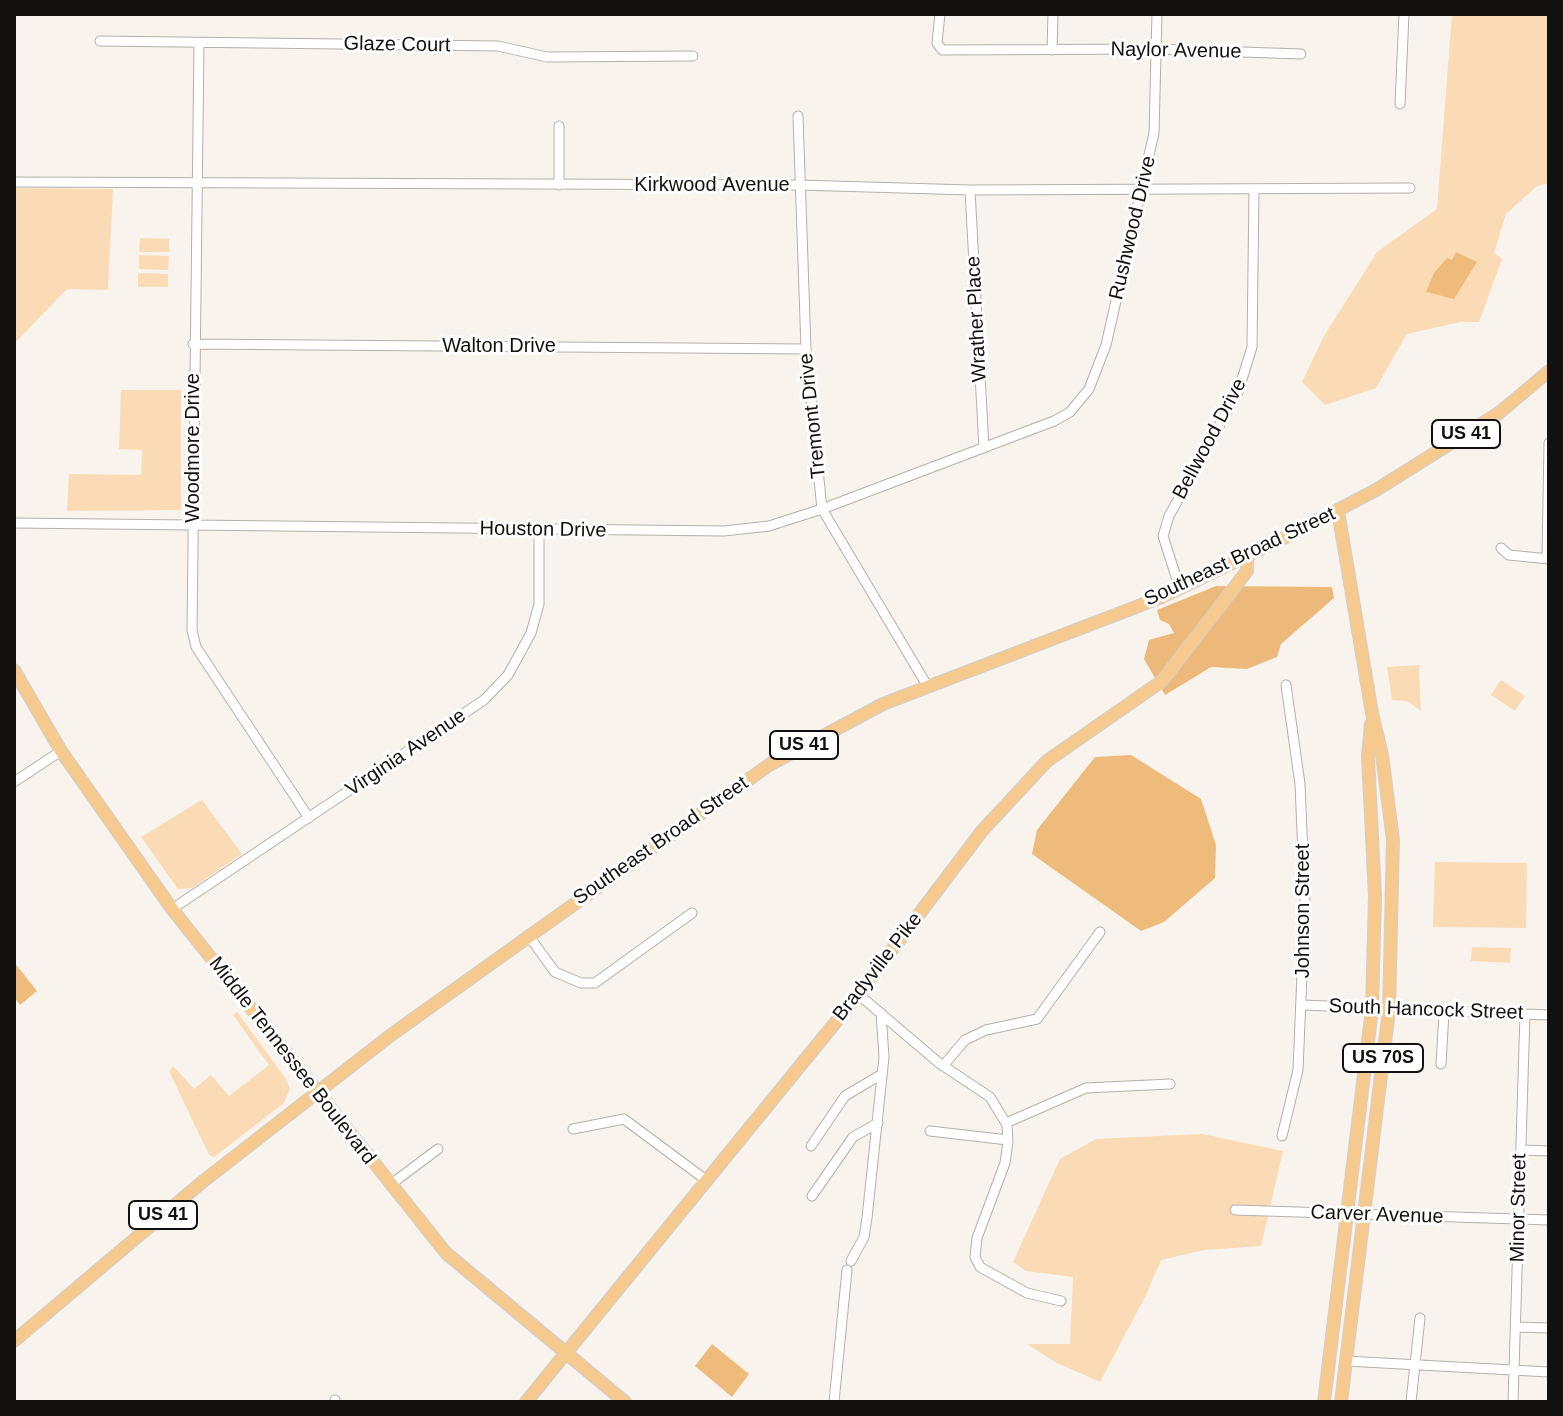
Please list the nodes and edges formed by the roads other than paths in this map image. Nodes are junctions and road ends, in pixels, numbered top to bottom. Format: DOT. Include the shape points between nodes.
graph roads {
  1 [pos="940,14"];
  2 [pos="1053,14"];
  3 [pos="1157,14"];
  4 [pos="1404,14"];
  5 [pos="100,41"];
  6 [pos="199,43"];
  7 [pos="1155,49"];
  8 [pos="1052,50"];
  9 [pos="1301,54"];
  10 [pos="693,56"];
  11 [pos="1400,104"];
  12 [pos="798,116"];
  13 [pos="559,126"];
  14 [pos="14,182"];
  15 [pos="197,185"];
  16 [pos="559,185"];
  17 [pos="799,185"];
  18 [pos="1410,188"];
  19 [pos="970,190"];
  20 [pos="1143,190"];
  21 [pos="1254,190"];
  22 [pos="193,344"];
  23 [pos="806,349"];
  24 [pos="1549,371"];
  25 [pos="1054,421"];
  26 [pos="1549,443"];
  27 [pos="984,448"];
  28 [pos="822,509"];
  29 [pos="1338,511"];
  30 [pos="14,523"];
  31 [pos="192,525"];
  32 [pos="539,530"];
  33 [pos="1501,548"];
  34 [pos="1247,557"];
  35 [pos="1548,559"];
  36 [pos="1180,589"];
  37 [pos="14,671"];
  38 [pos="1286,685"];
  39 [pos="928,687"];
  40 [pos="1372,713"];
  41 [pos="61,751"];
  42 [pos="14,782"];
  43 [pos="309,818"];
  44 [pos="172,909"];
  45 [pos="692,913"];
  46 [pos="1100,932"];
  47 [pos="528,935"];
  48 [pos="858,994"];
  49 [pos="1302,1005"];
  50 [pos="1372,1009"];
  51 [pos="1389,1010"];
  52 [pos="1444,1012"];
  53 [pos="881,1013"];
  54 [pos="1525,1014"];
  55 [pos="1549,1015"];
  56 [pos="1441,1064"];
  57 [pos="943,1066"];
  58 [pos="882,1074"];
  59 [pos="1170,1084"];
  60 [pos="316,1093"];
  61 [pos="878,1123"];
  62 [pos="1006,1123"];
  63 [pos="573,1129"];
  64 [pos="930,1131"];
  65 [pos="1282,1136"];
  66 [pos="1008,1140"];
  67 [pos="811,1146"];
  68 [pos="438,1149"];
  69 [pos="1521,1150"];
  70 [pos="1549,1151"];
  71 [pos="706,1180"];
  72 [pos="390,1185"];
  73 [pos="812,1196"];
  74 [pos="1235,1210"];
  75 [pos="1347,1213"];
  76 [pos="1366,1213"];
  77 [pos="1520,1219"];
  78 [pos="1549,1220"];
  79 [pos="1061,1301"];
  80 [pos="1420,1318"];
  81 [pos="1517,1327"];
  82 [pos="1549,1328"];
  83 [pos="14,1341"];
  84 [pos="566,1352"];
  85 [pos="1346,1361"];
  86 [pos="1417,1368"];
  87 [pos="1515,1371"];
  88 [pos="1549,1372"];
  89 [pos="526,1402"];
  90 [pos="625,1402"];
  91 [pos="834,1402"];
  92 [pos="1324,1402"];
  93 [pos="1341,1402"];
  94 [pos="1411,1402"];
  95 [pos="1513,1402"];
  1 -- 8 [label="street, Naylor Avenue" via="937,43 942,50"];
  2 -- 8 [label="street"];
  3 -- 7 [label="street, Rushwood Drive"];
  4 -- 11 [label="street"];
  5 -- 6 [label="street, Glaze Court"];
  6 -- 10 [label="street, Glaze Court" via="498,46 547,57"];
  6 -- 15 [label="street, Woodmore Drive"];
  7 -- 8 [label="street, Naylor Avenue"];
  7 -- 9 [label="street, Naylor Avenue"];
  7 -- 20 [label="street, Rushwood Drive" via="1154,133"];
  12 -- 17 [label="street, Tremont Drive"];
  13 -- 16 [label="street"];
  14 -- 15 [label="street, Kirkwood Avenue"];
  15 -- 16 [label="street, Kirkwood Avenue"];
  15 -- 22 [label="street, Woodmore Drive"];
  16 -- 17 [label="street, Kirkwood Avenue"];
  17 -- 19 [label="street, Kirkwood Avenue"];
  17 -- 23 [label="street, Tremont Drive"];
  18 -- 21 [label="street, Kirkwood Avenue"];
  19 -- 20 [label="street, Kirkwood Avenue"];
  19 -- 27 [label="street, Wrather Place"];
  20 -- 21 [label="street, Kirkwood Avenue"];
  20 -- 25 [label="street, Rushwood Drive" via="1098,369 1070,412"];
  21 -- 36 [label="street, Bellwood Drive" via="1252,347 1238,392 1163,536"];
  22 -- 23 [label="street, Walton Drive"];
  22 -- 31 [label="street, Woodmore Drive"];
  23 -- 28 [label="street, Tremont Drive"];
  24 -- 29 [label="main road, Southeast Broad Street / US 41" via="1499,413"];
  25 -- 27 [label="street, Houston Drive"];
  26 -- 35 [label="street"];
  27 -- 28 [label="street, Houston Drive"];
  28 -- 32 [label="street, Houston Drive" via="769,526 724,531"];
  28 -- 39 [label="street, Tremont Drive"];
  29 -- 34 [label="main road, Southeast Broad Street / US 41"];
  29 -- 40 [label="main road, US 70S"];
  30 -- 31 [label="street, Houston Drive"];
  31 -- 32 [label="street, Houston Drive"];
  31 -- 43 [label="street, Woodmore Drive" via="196,647"];
  32 -- 43 [label="street, Virginia Avenue" via="539,604 531,633 508,675 484,700"];
  33 -- 35 [label="street" via="1509,555"];
  34 -- 36 [label="main road, Southeast Broad Street / US 41"];
  34 -- 48 [label="main road, Bradyville Pike" via="1247,571 1162,681 1047,761 1024,784"];
  36 -- 39 [label="main road, Southeast Broad Street / US 41"];
  37 -- 41 [label="main road, Middle Tennessee Boulevard"];
  38 -- 49 [label="street, Johnson Street" via="1300,784"];
  39 -- 47 [label="main road, Southeast Broad Street / US 41" via="829,730 769,765"];
  40 -- 50 [label="main road, US 70S"];
  40 -- 51 [label="main road, US 70S" via="1393,840"];
  41 -- 42 [label="street"];
  41 -- 44 [label="main road, Middle Tennessee Boulevard"];
  43 -- 44 [label="street, Virginia Avenue"];
  44 -- 60 [label="main road, Middle Tennessee Boulevard"];
  45 -- 47 [label="street" via="595,983 555,972"];
  46 -- 57 [label="street" via="1037,1019 965,1040"];
  47 -- 60 [label="main road, Southeast Broad Street / US 41"];
  48 -- 53 [label="street"];
  48 -- 71 [label="main road, Bradyville Pike"];
  49 -- 50 [label="street, South Hancock Street"];
  49 -- 65 [label="street, Johnson Street" via="1298,1070"];
  50 -- 51 [label="street, South Hancock Street"];
  50 -- 75 [label="main road, US 70S"];
  51 -- 52 [label="street, South Hancock Street"];
  51 -- 76 [label="main road, US 70S"];
  52 -- 54 [label="street, South Hancock Street"];
  52 -- 56 [label="street"];
  53 -- 57 [label="street"];
  53 -- 58 [label="street"];
  54 -- 55 [label="street, South Hancock Street"];
  54 -- 69 [label="street, Minor Street"];
  57 -- 62 [label="street" via="990,1097"];
  58 -- 61 [label="street"];
  58 -- 67 [label="street" via="845,1096"];
  59 -- 62 [label="street" via="1086,1088"];
  60 -- 72 [label="main road, Middle Tennessee Boulevard"];
  60 -- 83 [label="main road, Southeast Broad Street / US 41"];
  61 -- 73 [label="street" via="853,1137"];
  61 -- 91 [label="street" via="864,1237 849,1266"];
  62 -- 66 [label="street"];
  63 -- 71 [label="street" via="624,1119"];
  64 -- 66 [label="street"];
  66 -- 79 [label="street" via="975,1257 980,1267 1027,1293"];
  68 -- 72 [label="street"];
  69 -- 70 [label="street"];
  69 -- 77 [label="street, Minor Street"];
  71 -- 84 [label="main road, Bradyville Pike"];
  72 -- 84 [label="main road, Middle Tennessee Boulevard" via="446,1253"];
  74 -- 75 [label="street, Carver Avenue"];
  75 -- 76 [label="street, Carver Avenue"];
  75 -- 92 [label="main road, US 70S"];
  76 -- 77 [label="street, Carver Avenue"];
  76 -- 85 [label="main road, US 70S"];
  77 -- 78 [label="street, Carver Avenue"];
  77 -- 81 [label="street, Minor Street"];
  80 -- 86 [label="street"];
  81 -- 82 [label="street"];
  81 -- 87 [label="street, Minor Street"];
  84 -- 89 [label="main road, Bradyville Pike"];
  84 -- 90 [label="main road, Middle Tennessee Boulevard"];
  85 -- 86 [label="street"];
  85 -- 93 [label="main road, US 70S"];
  86 -- 87 [label="street"];
  86 -- 94 [label="street"];
  87 -- 88 [label="street"];
  87 -- 95 [label="street, Minor Street"];
}
